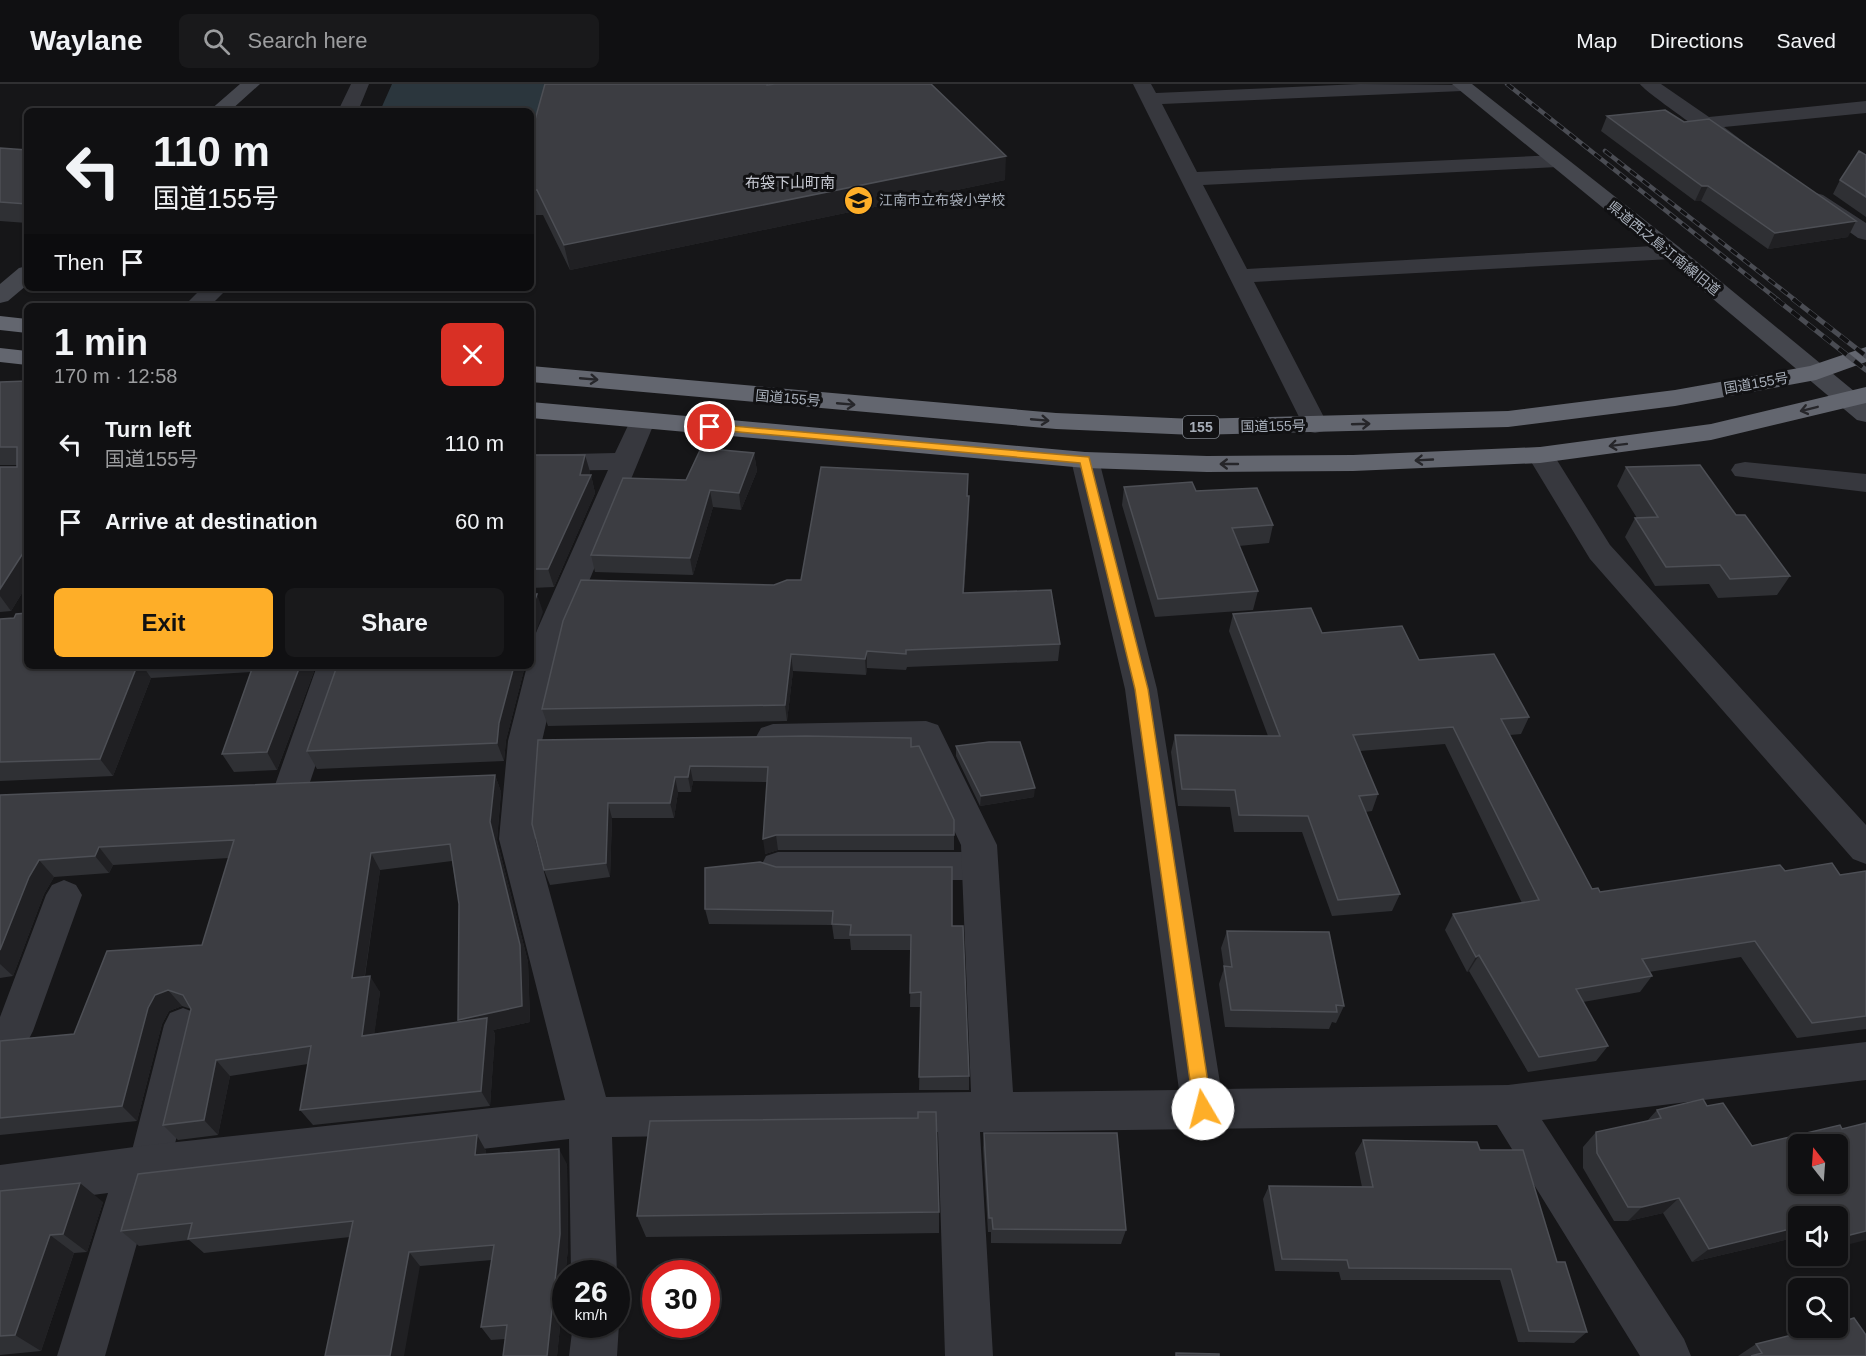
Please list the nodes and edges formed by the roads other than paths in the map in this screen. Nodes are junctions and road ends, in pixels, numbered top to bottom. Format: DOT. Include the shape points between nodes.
graph roads {
  1 [pos="251,84"];
  2 [pos="360,84"];
  3 [pos="1649,84"];
  4 [pos="1462,85"];
  5 [pos="1145,91"];
  6 [pos="1866,107"];
  7 [pos="223,108"];
  8 [pos="349,108"];
  9 [pos="1705,123"];
  10 [pos="1753,155"];
  11 [pos="1557,161"];
  12 [pos="1190,179"];
  13 [pos="1800,188"];
  14 [pos="1866,233"];
  15 [pos="1671,252"];
  16 [pos="24,276"];
  17 [pos="1239,276"];
  18 [pos="213,291"];
  19 [pos="0,296"];
  20 [pos="199,303"];
  21 [pos="0,323"];
  22 [pos="24,326"];
  23 [pos="1866,354"];
  24 [pos="0,356"];
  25 [pos="24,358"];
  26 [pos="1816,372"];
  27 [pos="534,374"];
  28 [pos="1860,402"];
  29 [pos="534,410"];
  30 [pos="642,421"];
  31 [pos="1315,425"];
  32 [pos="1540,455"];
  33 [pos="1085,460"];
  34 [pos="625,461"];
  35 [pos="534,463"];
  36 [pos="1745,470"];
  37 [pos="1866,483"];
  38 [pos="332,669"];
  39 [pos="738,737"];
  40 [pos="561,740"];
  41 [pos="525,741"];
  42 [pos="522,776"];
  43 [pos="487,777"];
  44 [pos="326,784"];
  45 [pos="292,785"];
  46 [pos="257,787"];
  47 [pos="1866,849"];
  48 [pos="778,866"];
  49 [pos="980,866"];
  50 [pos="64,895"];
  51 [pos="183,1025"];
  52 [pos="0,1042"];
  53 [pos="1866,1061"];
  54 [pos="1508,1105"];
  55 [pos="1203,1109"];
  56 [pos="976,1113"];
  57 [pos="590,1117"];
  58 [pos="143,1167"];
  59 [pos="0,1186"];
  60 [pos="594,1260"];
  61 [pos="595,1338"];
  62 [pos="81,1356"];
  63 [pos="593,1356"];
  64 [pos="969,1356"];
  65 [pos="1667,1356"];
  1 -- 7 [label="street"];
  2 -- 8 [label="street"];
  3 -- 9 [label="street"];
  4 -- 5 [label="street"];
  4 -- 11 [label="street, 県道西之島江南線旧道"];
  5 -- 12 [label="street"];
  6 -- 9 [label="street"];
  9 -- 10 [label="street"];
  11 -- 12 [label="street"];
  11 -- 15 [label="street, 県道西之島江南線旧道"];
  12 -- 17 [label="street"];
  13 -- 14 [label="street"];
  15 -- 17 [label="street"];
  15 -- 26 [label="street, 県道西之島江南線旧道"];
  16 -- 19 [label="street"];
  17 -- 31 [label="street"];
  18 -- 20 [label="street"];
  21 -- 22 [label="highway"];
  23 -- 26 [label="highway, 国道155号 / 155"];
  24 -- 25 [label="highway"];
  26 -- 28 [label="street, 県道西之島江南線旧道"];
  31 -- 26 [label="highway, 国道155号 / 155, one-way" via="1508,419 1675,398"];
  27 -- 31 [label="highway, 国道155号 / 155, one-way" via="1056,421 1194,427"];
  28 -- 32 [label="highway, one-way" via="1711,432"];
  29 -- 30 [label="highway"];
  30 -- 33 [label="highway"];
  30 -- 34 [label="street"];
  32 -- 33 [label="highway, one-way" via="1341,464"];
  32 -- 47 [label="street" via="1600,552"];
  33 -- 55 [label="street" via="1141,689"];
  34 -- 35 [label="street"];
  34 -- 41 [label="street" via="550,637"];
  36 -- 37 [label="street"];
  38 -- 45 [label="street"];
  39 -- 49 [label="street" via="926,734 979,845"];
  40 -- 41 [label="street"];
  41 -- 42 [label="street"];
  42 -- 43 [label="street"];
  42 -- 57 [label="street" via="517,839"];
  44 -- 45 [label="street"];
  45 -- 46 [label="street"];
  48 -- 49 [label="lane"];
  49 -- 56 [label="street"];
  50 -- 52 [label="lane" via="15,1031"];
  51 -- 58 [label="lane"];
  53 -- 54 [label="street"];
  54 -- 55 [label="street"];
  54 -- 65 [label="street"];
  55 -- 56 [label="street"];
  56 -- 57 [label="street"];
  56 -- 64 [label="street"];
  57 -- 58 [label="street"];
  57 -- 60 [label="street"];
  58 -- 59 [label="street"];
  58 -- 62 [label="street"];
  61 -- 63 [label="street"];
}
